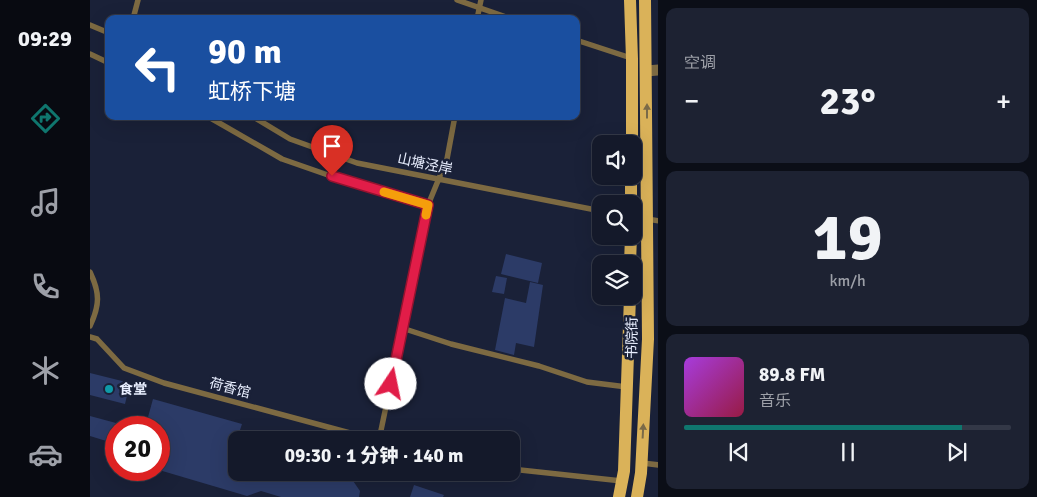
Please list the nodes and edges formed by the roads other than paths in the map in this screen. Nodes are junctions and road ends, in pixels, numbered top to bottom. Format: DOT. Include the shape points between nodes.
graph roads {
  1 [pos="138,0"];
  2 [pos="456,0"];
  3 [pos="481,0"];
  4 [pos="630,0"];
  5 [pos="645,0"];
  6 [pos="479,8"];
  7 [pos="134,15"];
  8 [pos="478,15"];
  9 [pos="500,15"];
  10 [pos="90,25"];
  11 [pos="105,31"];
  12 [pos="580,41"];
  13 [pos="90,54"];
  14 [pos="632,59"];
  15 [pos="105,61"];
  16 [pos="653,70"];
  17 [pos="214,120"];
  18 [pos="259,120"];
  19 [pos="454,120"];
  20 [pos="632,135"];
  21 [pos="437,180"];
  22 [pos="428,205"];
  23 [pos="592,209"];
  24 [pos="653,220"];
  25 [pos="90,272"];
  26 [pos="630,305"];
  27 [pos="90,326"];
  28 [pos="402,328"];
  29 [pos="90,336"];
  30 [pos="628,387"];
  31 [pos="344,431"];
  32 [pos="380,431"];
  33 [pos="642,463"];
  34 [pos="658,465"];
  35 [pos="520,470"];
  36 [pos="622,481"];
  37 [pos="619,497"];
  38 [pos="637,497"];
  1 -- 7 [label="lane"];
  2 -- 6 [label="lane"];
  3 -- 6 [label="lane"];
  4 -- 14 [label="main road"];
  5 -- 16 [label="main road, 书院街"];
  6 -- 8 [label="lane"];
  6 -- 9 [label="lane"];
  10 -- 11 [label="lane"];
  12 -- 14 [label="lane"];
  13 -- 15 [label="lane"];
  14 -- 20 [label="main road"];
  24 -- 16 [label="main road, 书院街, one-way"];
  17 -- 22 [label="lane" via="282,159"];
  18 -- 21 [label="lane, 山塘泾岸" via="290,139 357,163"];
  19 -- 21 [label="lane" via="447,159"];
  21 -- 22 [label="lane"];
  21 -- 23 [label="lane, 山塘泾岸"];
  22 -- 28 [label="lane"];
  33 -- 24 [label="main road, 书院街, one-way"];
  25 -- 27 [label="lane" via="98,290"];
  26 -- 30 [label="main road, 书院街"];
  28 -- 30 [label="lane" via="586,382"];
  28 -- 32 [label="lane"];
  29 -- 31 [label="lane, 荷香馆" via="124,368 164,383"];
  30 -- 36 [label="main road, 书院街"];
  33 -- 34 [label="lane"];
  33 -- 38 [label="main road, 书院街"];
  35 -- 36 [label="lane"];
  36 -- 37 [label="main road, 书院街"];
}
